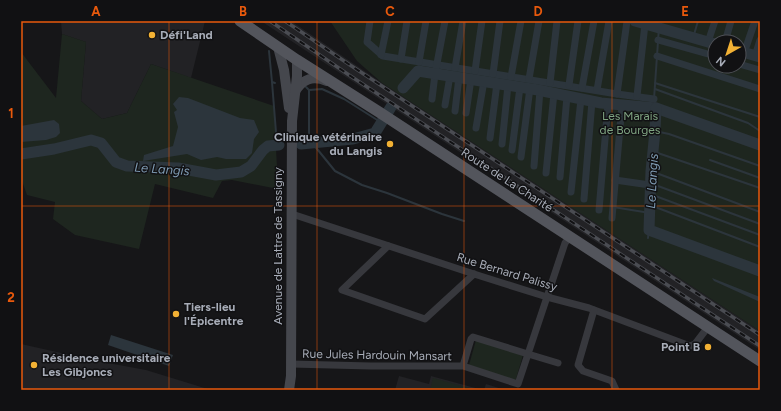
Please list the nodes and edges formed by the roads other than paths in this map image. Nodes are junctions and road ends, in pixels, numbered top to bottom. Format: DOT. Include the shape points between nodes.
graph roads {
  1 [pos="240,21"];
  2 [pos="278,47"];
  3 [pos="297,60"];
  4 [pos="284,70"];
  5 [pos="330,82"];
  6 [pos="294,93"];
  7 [pos="292,121"];
  8 [pos="292,214"];
  9 [pos="570,237"];
  10 [pos="388,246"];
  11 [pos="474,274"];
  12 [pos="547,297"];
  13 [pos="594,310"];
  14 [pos="708,327"];
  15 [pos="528,354"];
  16 [pos="760,361"];
  17 [pos="558,363"];
  18 [pos="463,366"];
  19 [pos="290,367"];
  20 [pos="520,387"];
  21 [pos="285,390"];
  22 [pos="289,390"];
  23 [pos="616,390"];
  1 -- 2 [label="main road, Route de La Charité"];
  2 -- 3 [label="main road, Route de La Charité"];
  2 -- 4 [label="main road, Avenue de Lattre de Tassigny"];
  3 -- 4 [label="main road"];
  3 -- 5 [label="main road, Route de La Charité"];
  3 -- 6 [label="main road, Avenue de Lattre de Tassigny"];
  4 -- 7 [label="main road, Avenue de Lattre de Tassigny"];
  5 -- 6 [label="main road" via="317,78 308,80 299,85"];
  5 -- 9 [label="main road, Route de La Charité"];
  6 -- 7 [label="main road, Avenue de Lattre de Tassigny"];
  7 -- 8 [label="main road, Avenue de Lattre de Tassigny"];
  8 -- 10 [label="street, Rue Bernard Palissy"];
  8 -- 19 [label="main road, Avenue de Lattre de Tassigny"];
  9 -- 12 [label="street" via="565,243"];
  9 -- 14 [label="main road, Route de La Charité"];
  10 -- 11 [label="street, Rue Bernard Palissy"];
  10 -- 11 [label="street" via="340,287 425,319"];
  11 -- 12 [label="street, Rue Bernard Palissy"];
  12 -- 13 [label="street, Rue Bernard Palissy"];
  12 -- 15 [label="street"];
  13 -- 14 [label="street, Rue Bernard Palissy" via="690,346 695,344"];
  13 -- 23 [label="street" via="578,365 582,371 612,380"];
  14 -- 16 [label="main road, Route de La Charité"];
  15 -- 17 [label="street"];
  15 -- 18 [label="street" via="473,337"];
  15 -- 20 [label="street"];
  18 -- 19 [label="street, Rue Jules Hardouin Mansart"];
  18 -- 20 [label="street, Rue Jules Hardouin Mansart"];
  19 -- 21 [label="main road, Avenue de Lattre de Tassigny"];
  19 -- 22 [label="main road, Avenue de Lattre de Tassigny"];
}
